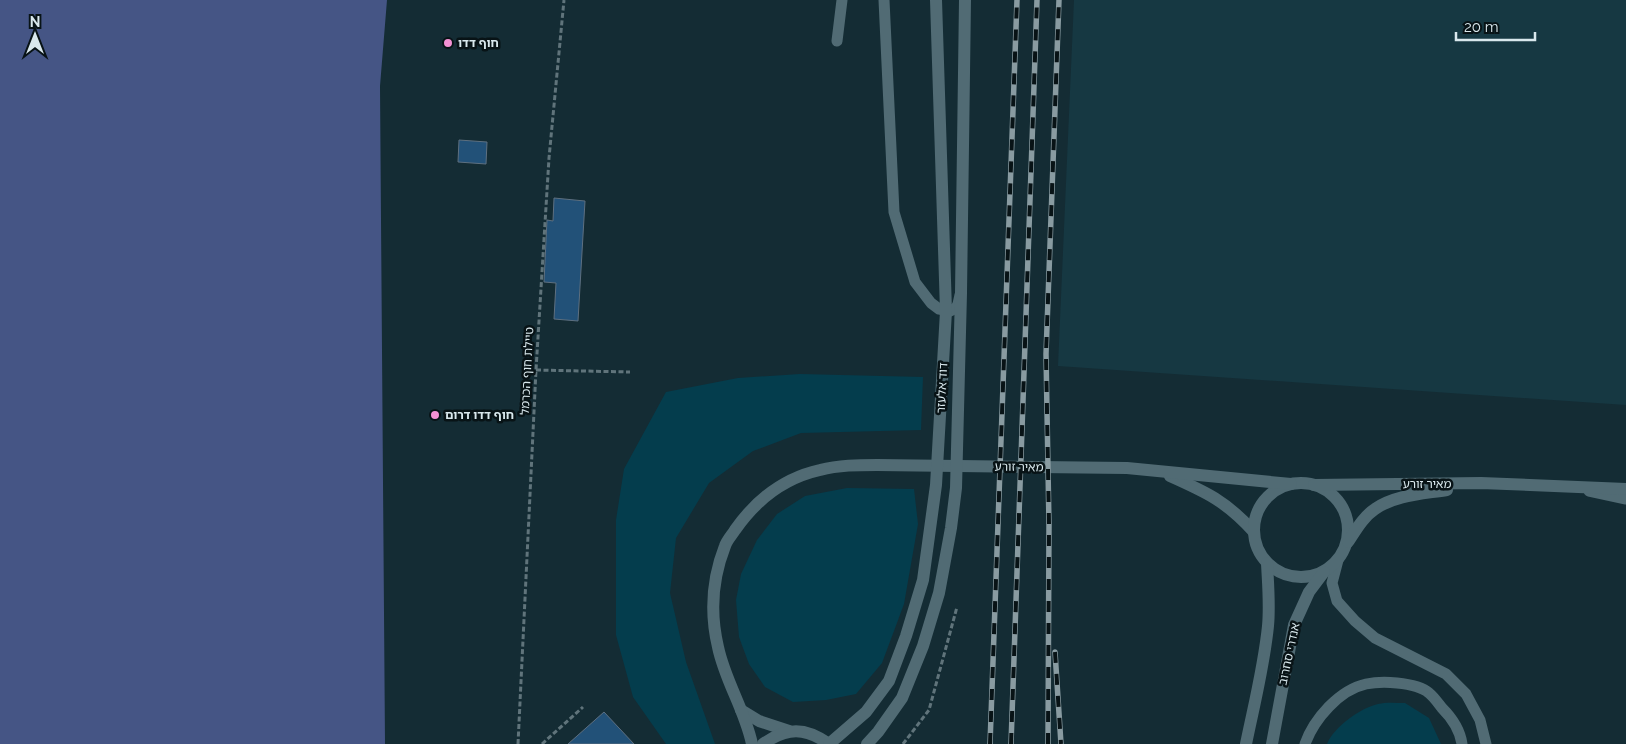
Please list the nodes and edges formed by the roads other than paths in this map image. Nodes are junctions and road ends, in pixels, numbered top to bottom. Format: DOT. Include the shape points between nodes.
graph roads {
  1 [pos="842,0"];
  2 [pos="884,0"];
  3 [pos="936,0"];
  4 [pos="965,0"];
  5 [pos="837,41"];
  6 [pos="961,293"];
  7 [pos="946,311"];
  8 [pos="1160,472"];
  9 [pos="1481,483"];
  10 [pos="1291,484"];
  11 [pos="1314,485"];
  12 [pos="1570,487"];
  13 [pos="1626,489"];
  14 [pos="1626,499"];
  15 [pos="1254,532"];
  16 [pos="1346,546"];
  17 [pos="1338,560"];
  18 [pos="1267,563"];
  19 [pos="1326,571"];
  20 [pos="742,710"];
  21 [pos="789,731"];
  22 [pos="752,744"];
  23 [pos="763,744"];
  24 [pos="829,744"];
  25 [pos="866,744"];
  26 [pos="1246,744"];
  27 [pos="1272,744"];
  28 [pos="1305,744"];
  29 [pos="1462,744"];
  30 [pos="1486,744"];
  1 -- 5 [label="lane"];
  2 -- 7 [label="lane" via="894,212 915,282 931,303"];
  3 -- 7 [label="street, דוד אלעזר"];
  4 -- 6 [label="street, דוד אלעזר"];
  6 -- 7 [label="lane" via="956,308"];
  6 -- 25 [label="street, דוד אלעזר" via="956,488 939,593 924,646 902,698"];
  7 -- 24 [label="street, דוד אלעזר" via="936,485 923,580 889,681 866,712"];
  8 -- 10 [label="street, מאיר זורע"];
  8 -- 15 [label="street, מאיר זורע" via="1220,501"];
  8 -- 20 [label="street, מאיר זורע" via="1127,468 851,465 820,470 789,481 768,494 743,519 725,544 716,576 712,608 718,647 727,680"];
  9 -- 11 [label="street, מאיר זורע"];
  9 -- 12 [label="street, מאיר זורע"];
  9 -- 16 [label="street, מאיר זורע" via="1395,499 1375,509 1359,524"];
  10 -- 11 [label="street"];
  10 -- 15 [label="street" via="1268,496 1260,506"];
  11 -- 16 [label="street" via="1328,491 1346,515"];
  12 -- 13 [label="street, מאיר זורע"];
  12 -- 14 [label="lane"];
  15 -- 18 [label="street" via="1255,543"];
  16 -- 17 [label="street"];
  17 -- 19 [label="street"];
  17 -- 30 [label="lane" via="1332,582 1337,601 1375,638 1446,674 1466,694 1480,720"];
  18 -- 19 [label="street" via="1294,577 1311,577"];
  18 -- 26 [label="street, אנדרי סחרוב" via="1268,625"];
  19 -- 27 [label="street, אנדרי סחרוב" via="1308,592 1294,625"];
  20 -- 21 [label="street" via="759,721"];
  20 -- 22 [label="street"];
  21 -- 23 [label="street"];
  21 -- 24 [label="street" via="803,731"];
  28 -- 29 [label="lane" via="1327,708 1346,693 1365,684 1385,682 1409,684 1428,692 1448,714 1461,734"];
}
